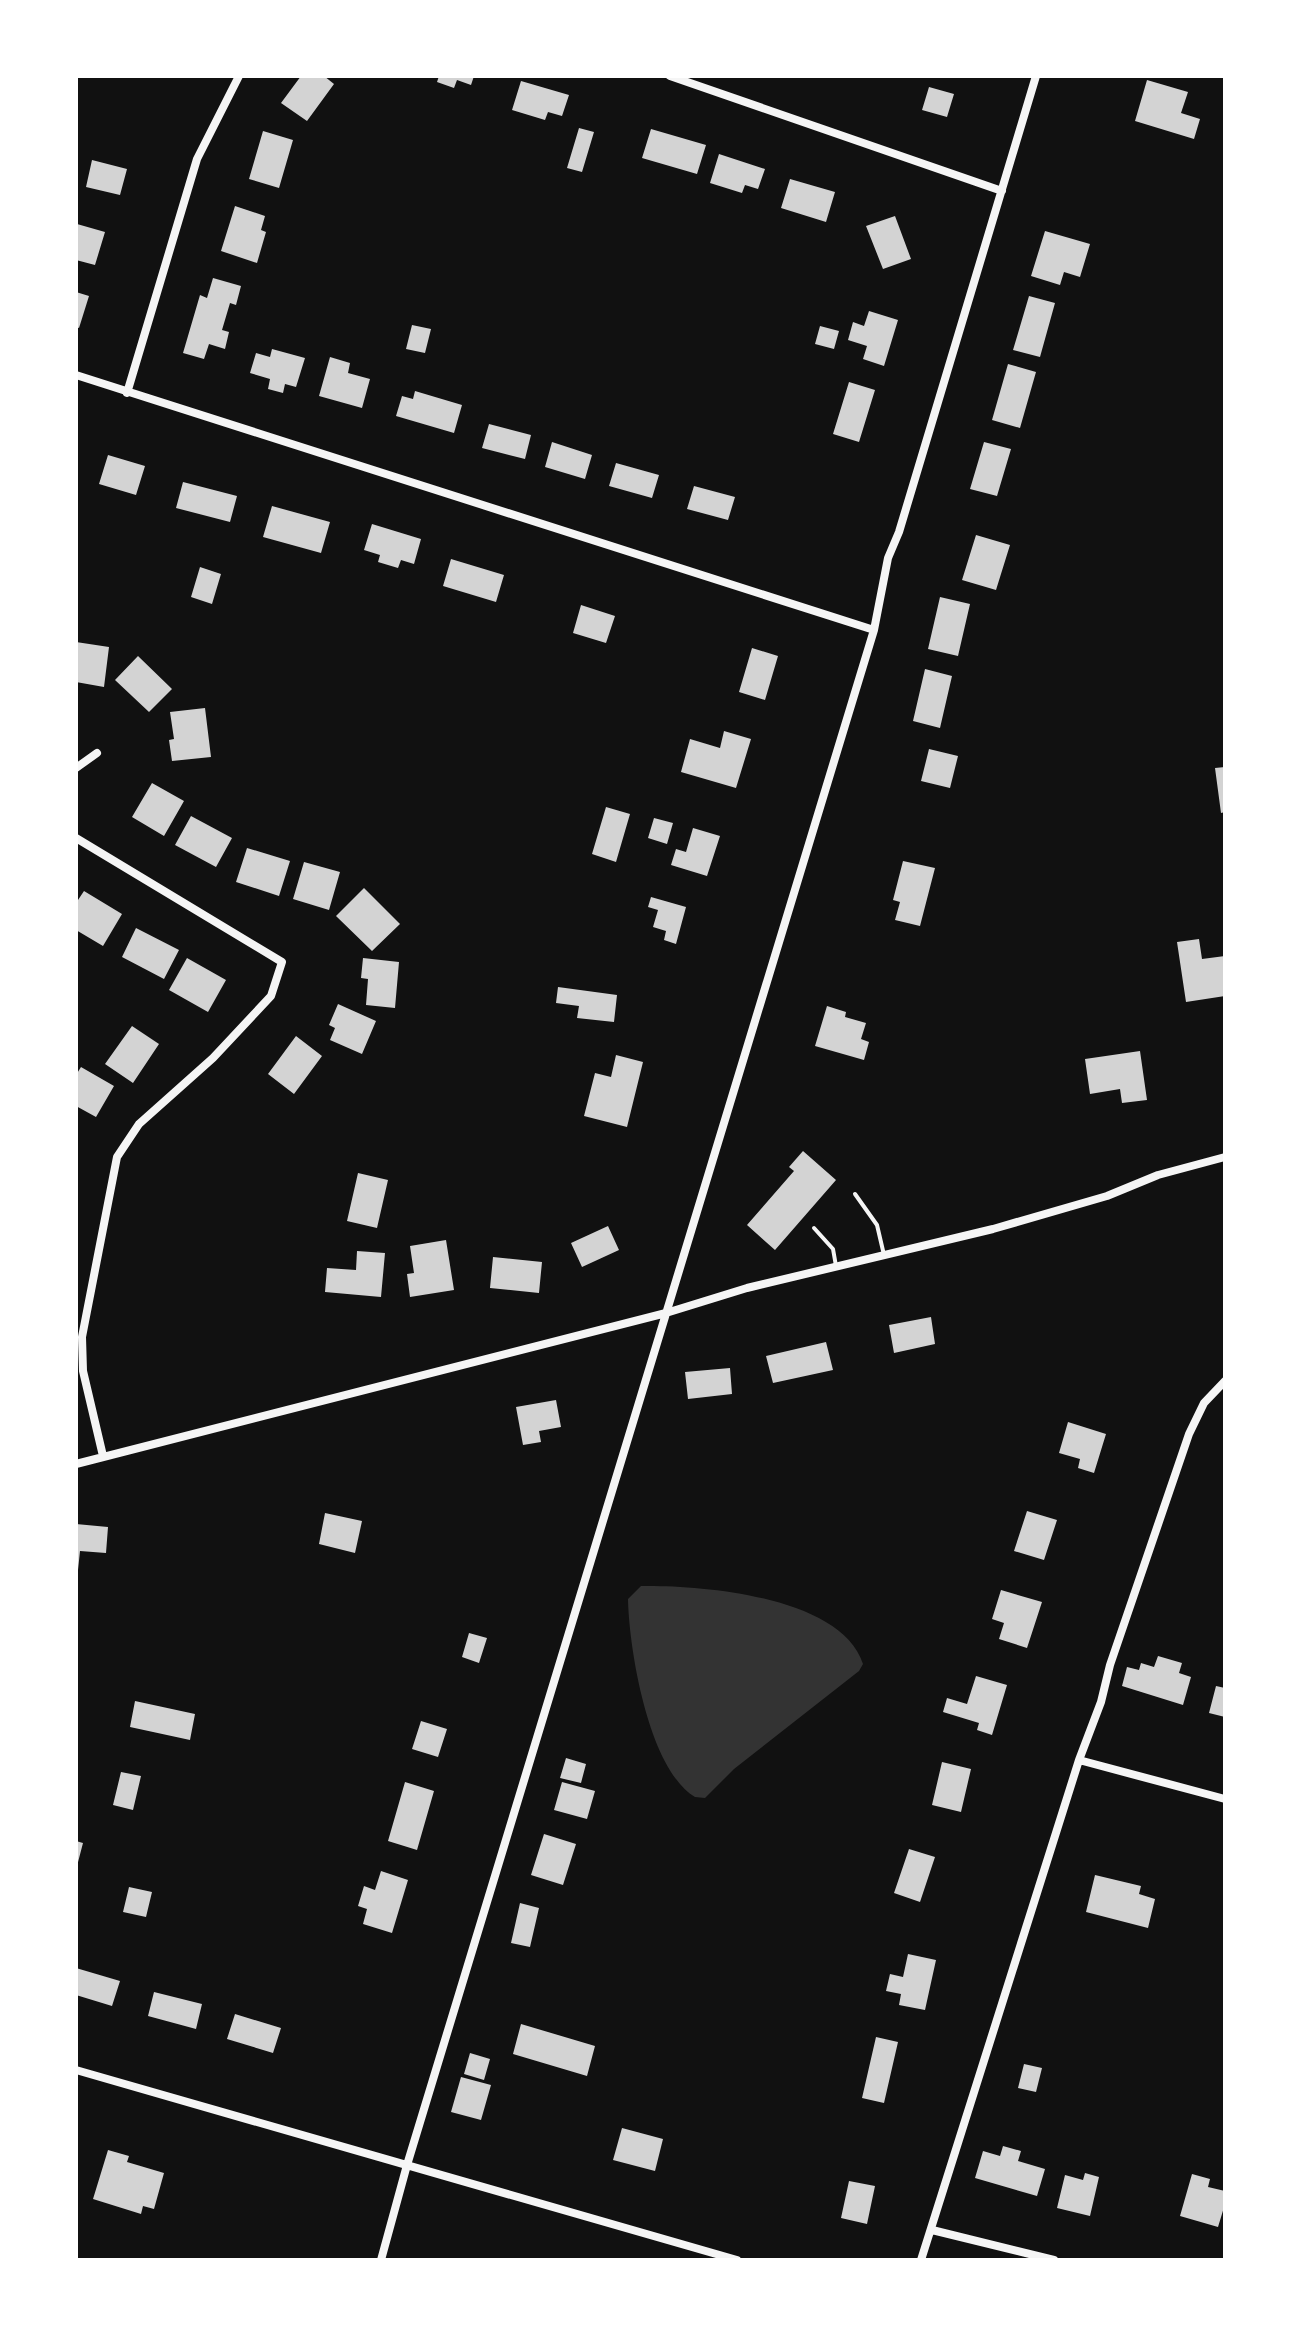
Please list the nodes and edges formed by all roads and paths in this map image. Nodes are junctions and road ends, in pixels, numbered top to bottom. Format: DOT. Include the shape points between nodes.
graph roads {
  1 [pos="239,76"];
  2 [pos="670,76"];
  3 [pos="1036,76"];
  4 [pos="1002,191"];
  5 [pos="76,375"];
  6 [pos="127,393"];
  7 [pos="874,630"];
  8 [pos="97,753"];
  9 [pos="76,768"];
  10 [pos="76,838"];
  11 [pos="1225,1157"];
  12 [pos="855,1194"];
  13 [pos="814,1228"];
  14 [pos="884,1255"];
  15 [pos="836,1266"];
  16 [pos="666,1313"];
  17 [pos="1225,1381"];
  18 [pos="103,1456"];
  19 [pos="76,1464"];
  20 [pos="1079,1760"];
  21 [pos="1225,1799"];
  22 [pos="76,2070"];
  23 [pos="407,2165"];
  24 [pos="932,2230"];
  25 [pos="381,2260"];
  26 [pos="737,2260"];
  27 [pos="921,2260"];
  28 [pos="1054,2260"];
  1 -- 6 [label="street" via="197,159"];
  2 -- 4 [label="street"];
  3 -- 4 [label="street"];
  4 -- 7 [label="street" via="888,558"];
  5 -- 6 [label="street"];
  6 -- 7 [label="street"];
  7 -- 16 [label="street"];
  8 -- 9 [label="street"];
  10 -- 18 [label="street" via="282,962 271,996 213,1058 139,1124 117,1157 82,1337 83,1371"];
  11 -- 14 [label="street" via="1021,1221"];
  12 -- 14 [label="lane" via="877,1225"];
  13 -- 15 [label="lane" via="833,1249"];
  14 -- 15 [label="street"];
  15 -- 16 [label="street"];
  16 -- 18 [label="street"];
  16 -- 23 [label="street"];
  17 -- 20 [label="street" via="1204,1403 1189,1434"];
  18 -- 19 [label="street"];
  20 -- 21 [label="street"];
  20 -- 24 [label="street"];
  22 -- 23 [label="street"];
  23 -- 25 [label="street"];
  23 -- 26 [label="street"];
  24 -- 27 [label="street"];
  24 -- 28 [label="street"];
}
